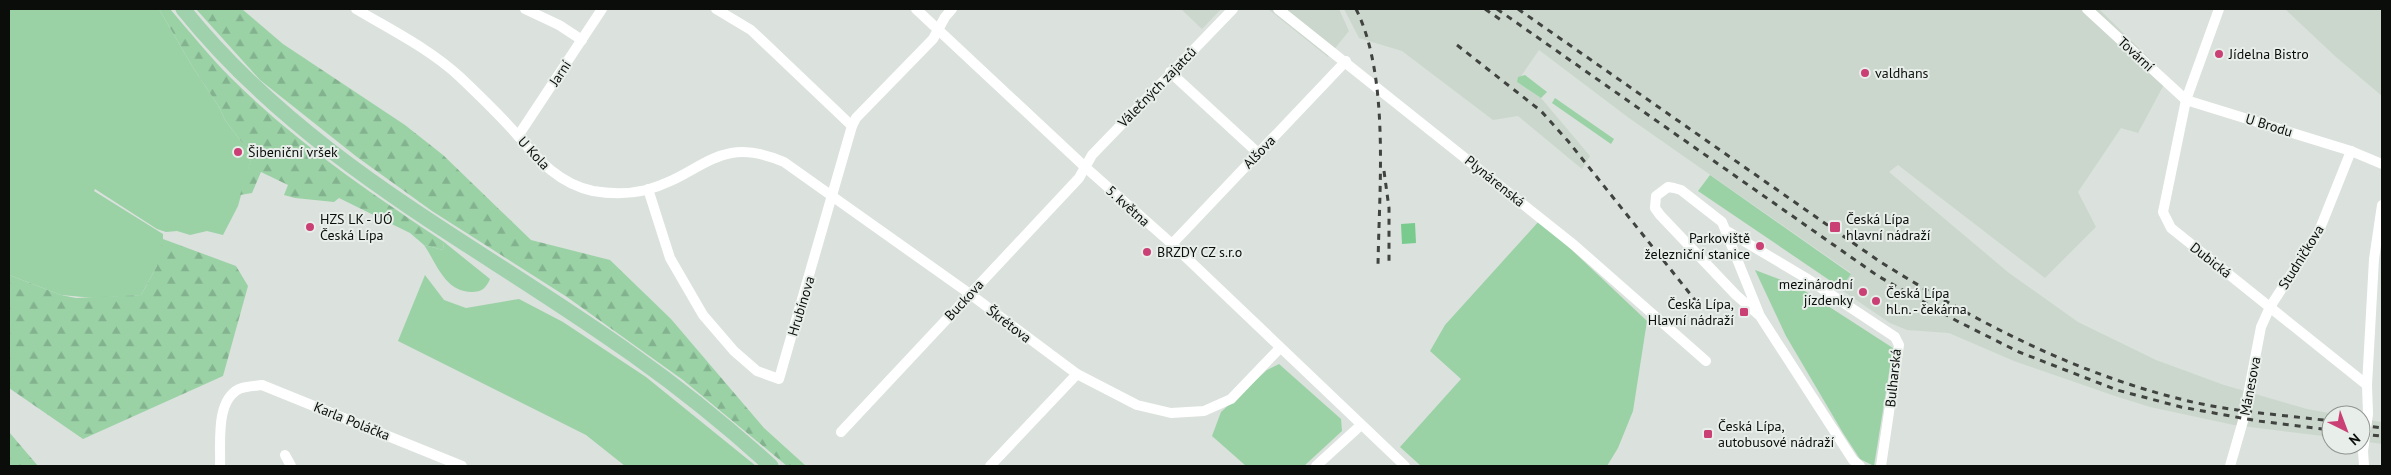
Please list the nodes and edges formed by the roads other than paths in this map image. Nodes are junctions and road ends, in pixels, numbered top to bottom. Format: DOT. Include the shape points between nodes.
graph roads {
  1 [pos="183,9"];
  2 [pos="356,9"];
  3 [pos="525,9"];
  4 [pos="602,9"];
  5 [pos="716,9"];
  6 [pos="916,9"];
  7 [pos="952,9"];
  8 [pos="1233,9"];
  9 [pos="1278,9"];
  10 [pos="2087,9"];
  11 [pos="2219,9"];
  12 [pos="938,30"];
  13 [pos="582,40"];
  14 [pos="1346,61"];
  15 [pos="1170,72"];
  16 [pos="2186,100"];
  17 [pos="852,126"];
  18 [pos="518,136"];
  19 [pos="2351,150"];
  20 [pos="744,152"];
  21 [pos="1258,153"];
  22 [pos="2382,164"];
  23 [pos="1084,166"];
  24 [pos="648,189"];
  25 [pos="832,199"];
  26 [pos="2382,205"];
  27 [pos="1727,231"];
  28 [pos="1172,244"];
  29 [pos="970,294"];
  30 [pos="2270,307"];
  31 [pos="1760,316"];
  32 [pos="1280,349"];
  33 [pos="1706,361"];
  34 [pos="1077,374"];
  35 [pos="2367,386"];
  36 [pos="1362,425"];
  37 [pos="841,432"];
  38 [pos="285,455"];
  39 [pos="220,466"];
  40 [pos="291,466"];
  41 [pos="462,466"];
  42 [pos="771,466"];
  43 [pos="990,466"];
  44 [pos="1316,466"];
  45 [pos="1405,466"];
  46 [pos="1860,466"];
  47 [pos="1881,466"];
  48 [pos="2230,466"];
  49 [pos="2364,466"];
  1 -- 42 [label="main road" via="249,82 320,145 410,209 632,354 681,390"];
  2 -- 18 [label="street, U Kola" via="426,51 460,76"];
  3 -- 13 [label="street"];
  4 -- 13 [label="street, Jarní"];
  5 -- 17 [label="street" via="751,30"];
  6 -- 12 [label="street, 5. května"];
  7 -- 12 [label="street, Hrubínova"];
  8 -- 15 [label="street, Válečných zajatců"];
  9 -- 14 [label="street, Plynárenská"];
  10 -- 16 [label="street, Tovární"];
  11 -- 16 [label="street, Dubická"];
  12 -- 17 [label="street, Hrubínova"];
  12 -- 23 [label="street, 5. května"];
  13 -- 18 [label="street, Jarní"];
  14 -- 21 [label="street, Alšova"];
  14 -- 33 [label="street, Plynárenská" via="1574,245"];
  15 -- 21 [label="street"];
  15 -- 23 [label="street, Válečných zajatců"];
  16 -- 19 [label="street, U Brodu"];
  16 -- 30 [label="street, Dubická" via="2163,212 2171,228"];
  17 -- 25 [label="street, Hrubínova"];
  18 -- 24 [label="street, U Kola" via="553,173 572,184 610,193"];
  19 -- 22 [label="street, U Brodu"];
  19 -- 30 [label="street, Studničkova" via="2319,231"];
  20 -- 24 [label="street, U Kola" via="716,156"];
  20 -- 25 [label="street, Škrétova" via="768,155 784,162"];
  21 -- 28 [label="street, Alšova"];
  23 -- 28 [label="street, 5. května"];
  23 -- 29 [label="street, Buckova" via="1079,178"];
  24 -- 25 [label="street, Hrubínova" via="670,258 704,315 734,351 757,371 779,379"];
  25 -- 29 [label="street, Škrétova"];
  26 -- 35 [label="street" via="2374,259"];
  27 -- 31 [label="street, Bulharská"];
  27 -- 31 [label="street, Bulharská" via="1713,213 1681,190 1668,187 1656,196 1655,208 1660,215"];
  27 -- 47 [label="street, Bulharská" via="1895,337 1899,345"];
  28 -- 32 [label="street, 5. května"];
  29 -- 34 [label="street, Škrétova"];
  29 -- 37 [label="street, Buckova"];
  30 -- 35 [label="street, Dubická"];
  30 -- 48 [label="street, Mánesova" via="2261,327 2243,421"];
  31 -- 46 [label="street, Bulharská"];
  32 -- 34 [label="street, Škrétova" via="1231,398 1204,411 1171,413 1137,405"];
  32 -- 36 [label="street, 5. května"];
  34 -- 43 [label="street"];
  35 -- 49 [label="street"];
  36 -- 44 [label="street"];
  36 -- 45 [label="street, 5. května"];
  38 -- 40 [label="street"];
  39 -- 41 [label="street, Karla Poláčka" via="224,407 233,393 262,385"];
}
